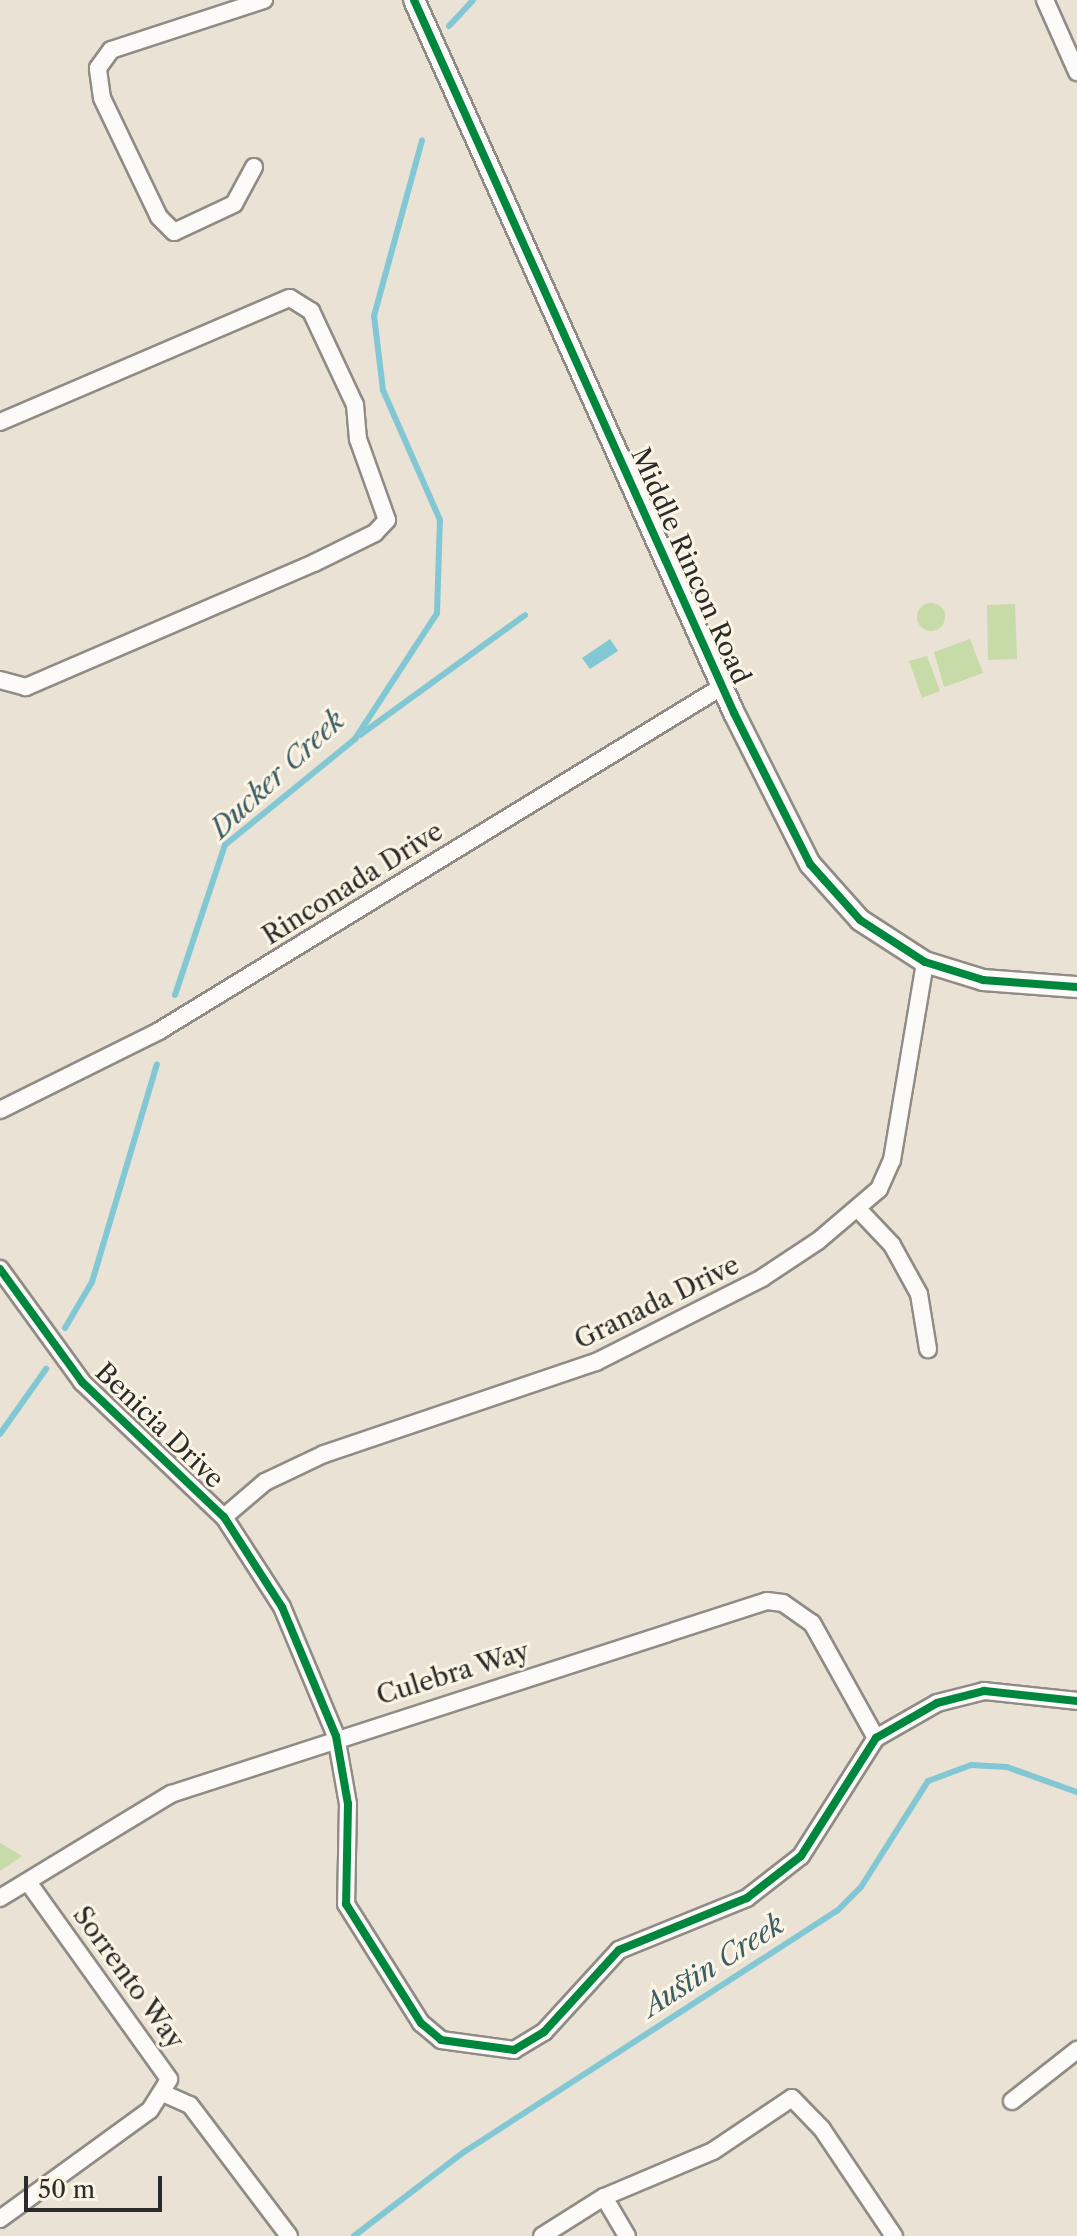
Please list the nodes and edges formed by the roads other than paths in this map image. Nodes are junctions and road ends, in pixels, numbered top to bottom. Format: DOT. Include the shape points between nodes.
graph roads {
  1 [pos="264,0"];
  2 [pos="414,0"];
  3 [pos="1045,0"];
  4 [pos="1077,72"];
  5 [pos="254,167"];
  6 [pos="0,422"];
  7 [pos="0,680"];
  8 [pos="723,686"];
  9 [pos="925,962"];
  10 [pos="1077,987"];
  11 [pos="0,1110"];
  12 [pos="858,1209"];
  13 [pos="0,1269"];
  14 [pos="928,1349"];
  15 [pos="224,1517"];
  16 [pos="1077,1701"];
  17 [pos="336,1736"];
  18 [pos="876,1738"];
  19 [pos="28,1882"];
  20 [pos="0,1898"];
  21 [pos="1072,2054"];
  22 [pos="1077,2074"];
  23 [pos="165,2094"];
  24 [pos="1012,2101"];
  25 [pos="604,2197"];
  26 [pos="0,2219"];
  27 [pos="289,2236"];
  28 [pos="542,2236"];
  29 [pos="627,2236"];
  30 [pos="894,2236"];
  1 -- 5 [label="street" via="111,50 98,68 102,98 159,217 174,232 234,204"];
  2 -- 8 [label="street, Middle Rincon Road"];
  3 -- 4 [label="street"];
  6 -- 7 [label="street" via="279,299 311,311 355,405 358,439 387,520 375,533 314,563 26,687"];
  8 -- 9 [label="street, Middle Rincon Road" via="813,869 860,920"];
  8 -- 11 [label="street, Rinconada Drive" via="159,1031"];
  9 -- 10 [label="street, Middle Rincon Road" via="983,980"];
  9 -- 12 [label="street, Granada Drive" via="892,1160"];
  12 -- 14 [label="street" via="892,1245 919,1294"];
  12 -- 15 [label="street, Granada Drive" via="762,1278 596,1362 324,1454 265,1482"];
  13 -- 15 [label="street, Benicia Drive" via="82,1382"];
  15 -- 17 [label="street, Benicia Drive" via="282,1607"];
  16 -- 18 [label="street, Benicia Drive" via="984,1691 937,1703"];
  17 -- 18 [label="street, Culebra Way" via="767,1601 783,1603 812,1623"];
  17 -- 18 [label="street, Benicia Drive" via="348,1804 343,1884 353,1919 421,2023 441,2040 488,2052 514,2050 544,2032 619,1950 747,1898 776,1878 801,1856"];
  17 -- 19 [label="street, Culebra Way" via="171,1794"];
  19 -- 20 [label="street, Culebra Way"];
  19 -- 23 [label="street, Sorrento Way" via="163,2062"];
  21 -- 22 [label="street"];
  21 -- 24 [label="street"];
  23 -- 26 [label="street, Sorrento Way"];
  23 -- 27 [label="street" via="190,2105"];
  25 -- 28 [label="street"];
  25 -- 29 [label="street"];
  25 -- 30 [label="street" via="713,2151 792,2098 822,2129"];
}
